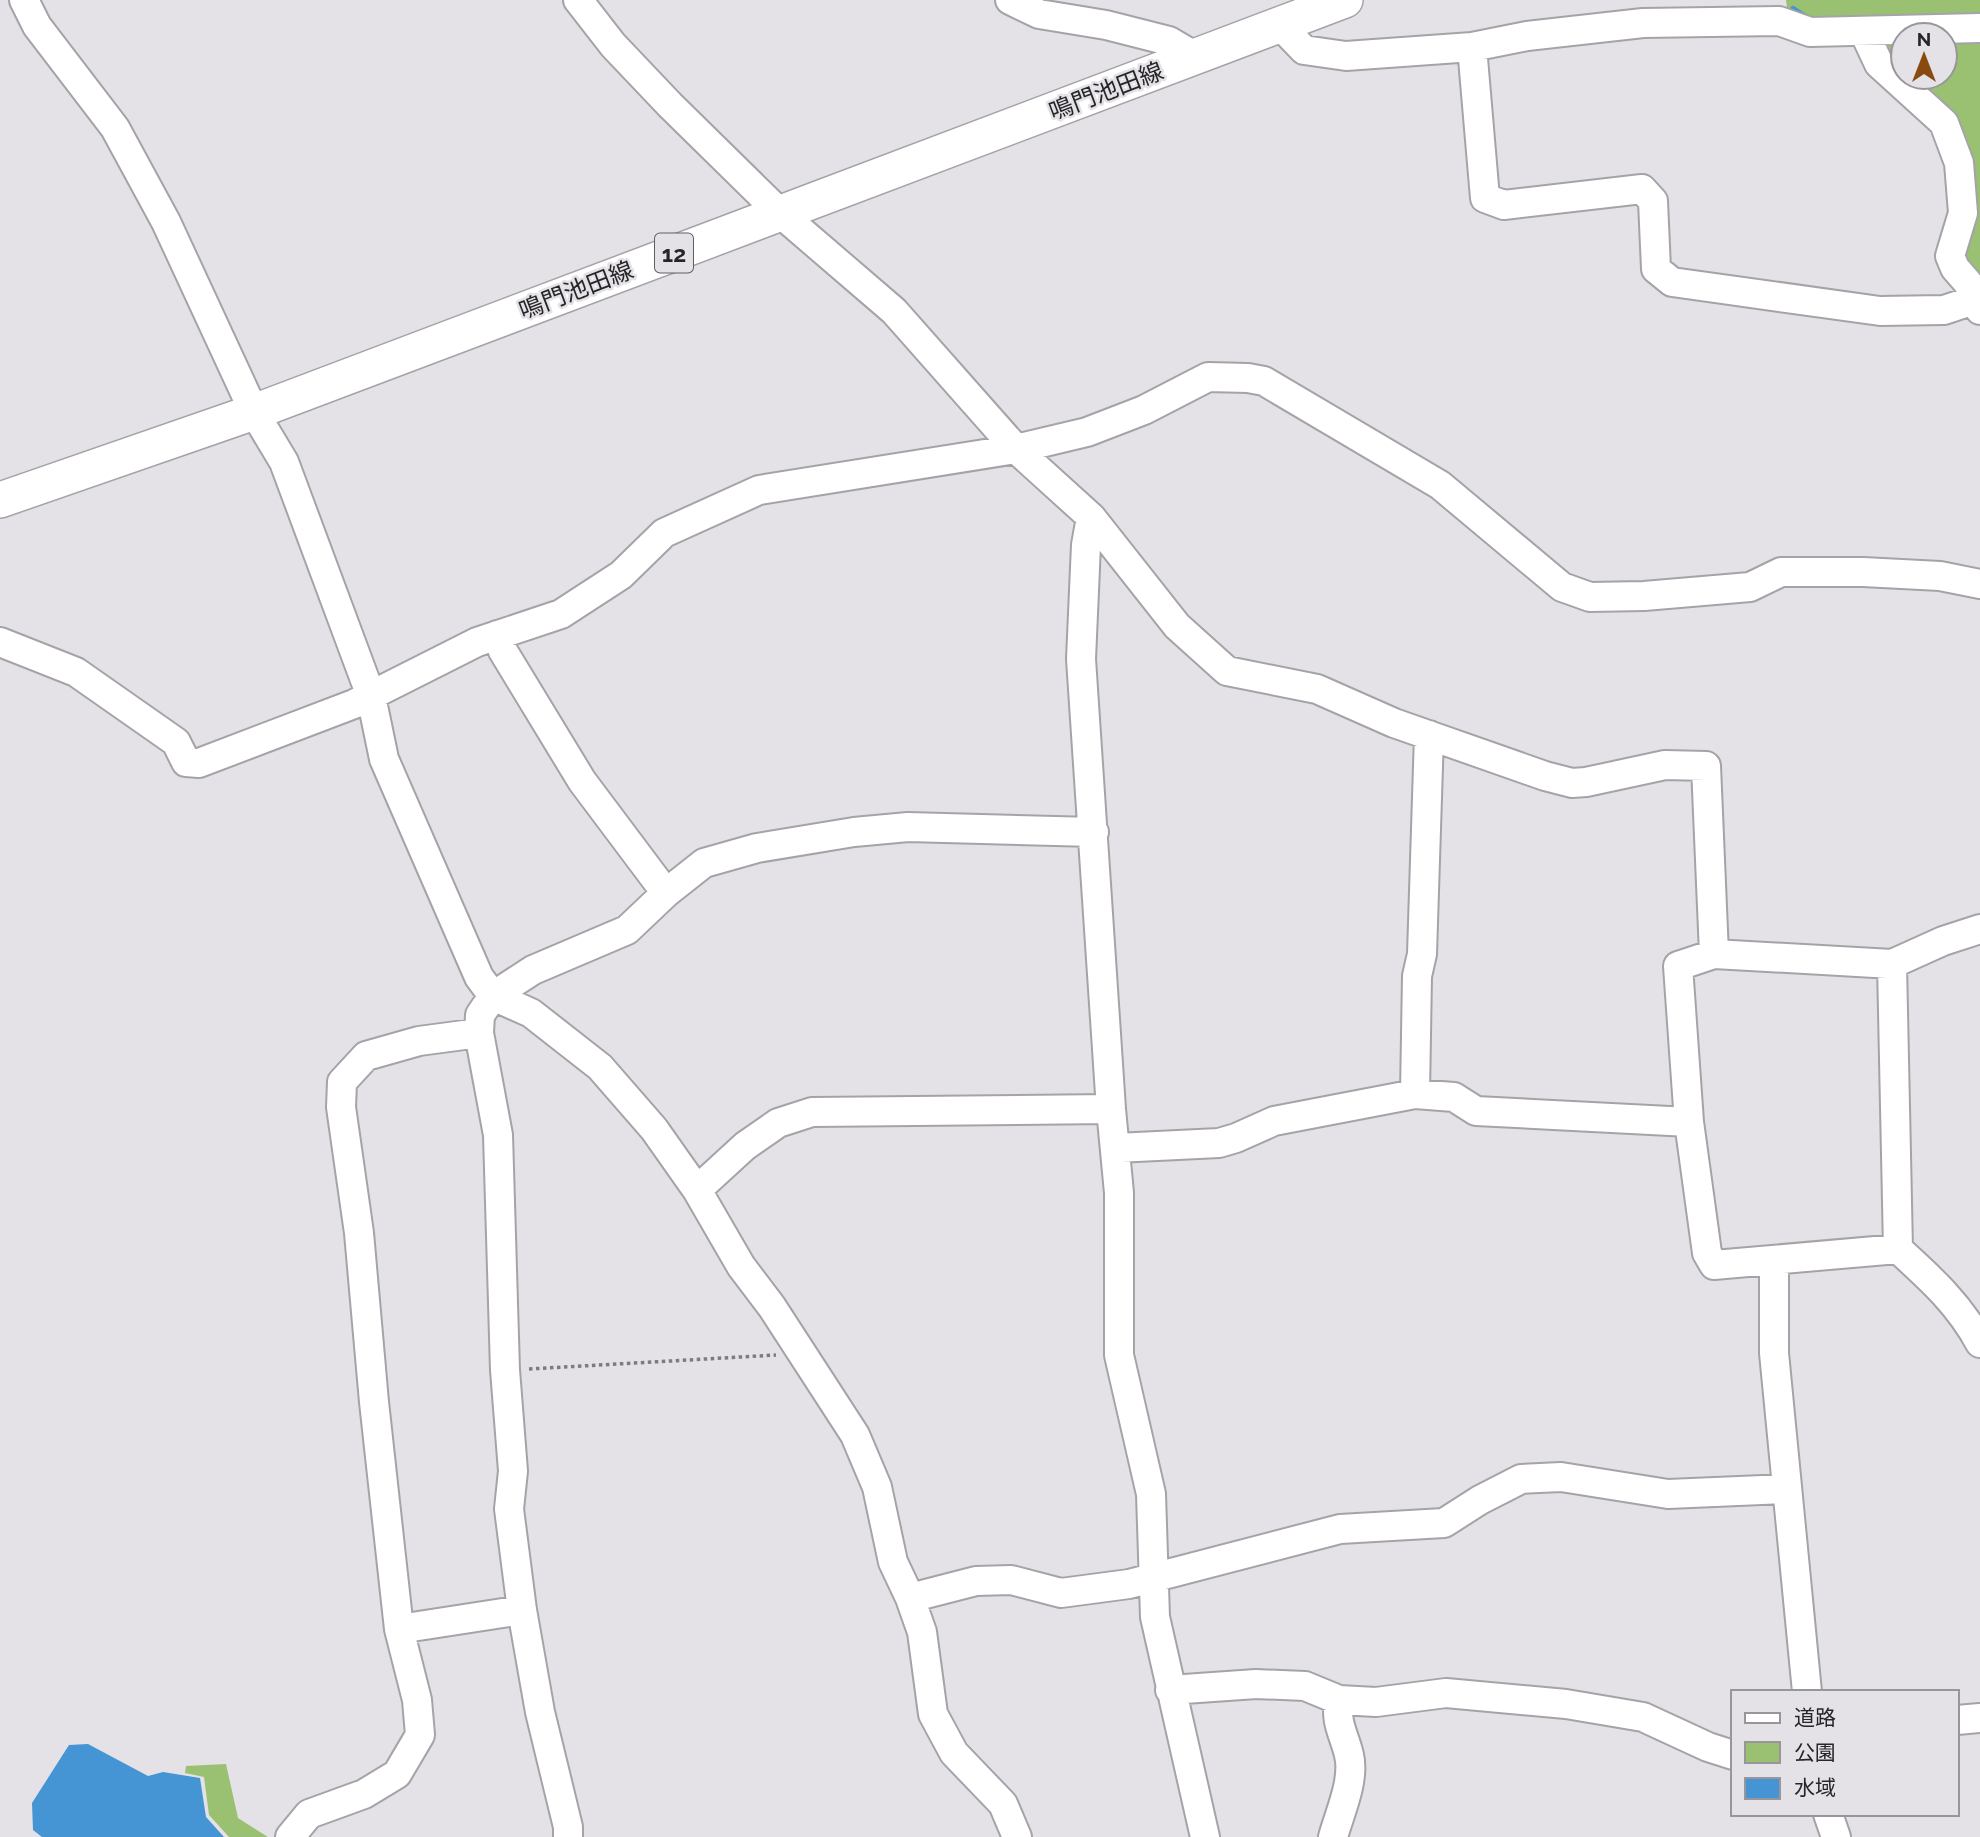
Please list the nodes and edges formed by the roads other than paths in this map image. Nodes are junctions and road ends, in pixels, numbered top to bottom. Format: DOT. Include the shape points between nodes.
graph roads {
  1 [pos="24,0"];
  2 [pos="578,0"];
  3 [pos="1010,0"];
  4 [pos="1345,0"];
  5 [pos="1777,11"];
  6 [pos="1281,26"];
  7 [pos="1980,28"];
  8 [pos="1864,32"];
  9 [pos="1472,47"];
  10 [pos="1196,57"];
  11 [pos="780,213"];
  12 [pos="1979,303"];
  13 [pos="254,412"];
  14 [pos="1016,449"];
  15 [pos="0,500"];
  16 [pos="1091,517"];
  17 [pos="1980,584"];
  18 [pos="497,635"];
  19 [pos="0,642"];
  20 [pos="371,696"];
  21 [pos="1429,735"];
  22 [pos="1094,832"];
  23 [pos="666,894"];
  24 [pos="1980,929"];
  25 [pos="1714,954"];
  26 [pos="1892,964"];
  27 [pos="493,996"];
  28 [pos="478,1033"];
  29 [pos="1415,1094"];
  30 [pos="1111,1109"];
  31 [pos="1689,1122"];
  32 [pos="1115,1148"];
  33 [pos="697,1190"];
  34 [pos="1898,1249"];
  35 [pos="1774,1260"];
  36 [pos="1980,1343"];
  37 [pos="1787,1489"];
  38 [pos="1153,1578"];
  39 [pos="910,1598"];
  40 [pos="522,1610"];
  41 [pos="399,1629"];
  42 [pos="1170,1690"];
  43 [pos="1807,1690"];
  44 [pos="1339,1700"];
  45 [pos="1980,1718"];
  46 [pos="1959,1720"];
  47 [pos="1731,1754"];
  48 [pos="1829,1816"];
  49 [pos="290,1837"];
  50 [pos="568,1837"];
  51 [pos="1017,1837"];
  52 [pos="1205,1837"];
  53 [pos="1333,1837"];
  54 [pos="1836,1837"];
  1 -- 13 [label="street" via="37,26 115,128 166,222"];
  2 -- 11 [label="street" via="613,45"];
  3 -- 10 [label="street" via="1039,14 1169,41"];
  4 -- 6 [label="main road, 鳴門池田線 / 12"];
  5 -- 8 [label="street" via="1810,32"];
  5 -- 9 [label="street" via="1527,36"];
  6 -- 9 [label="street" via="1304,50 1346,56"];
  6 -- 10 [label="main road, 鳴門池田線 / 12"];
  7 -- 8 [label="street"];
  8 -- 12 [label="street" via="1879,64 1944,122 1959,163 1963,213 1950,256"];
  9 -- 12 [label="street" via="1485,198 1504,205 1642,189 1653,201 1656,270 1672,282 1880,311 1944,310"];
  10 -- 11 [label="main road, 鳴門池田線 / 12"];
  11 -- 13 [label="main road, 鳴門池田線 / 12"];
  11 -- 14 [label="street" via="894,311"];
  13 -- 15 [label="main road, 鳴門池田線 / 12"];
  13 -- 20 [label="street" via="284,462"];
  14 -- 16 [label="street"];
  14 -- 17 [label="street" via="1087,432 1144,411 1208,377 1248,378 1275,387 1440,485 1562,587 1590,597 1750,587 1781,572 1940,576"];
  14 -- 18 [label="street" via="759,490 664,533 621,575 561,614"];
  16 -- 21 [label="street" via="1177,626 1227,671 1317,689"];
  16 -- 22 [label="street" via="1081,659"];
  18 -- 20 [label="street"];
  18 -- 23 [label="street" via="582,780"];
  19 -- 20 [label="street" via="76,672 176,742 186,762 199,763"];
  20 -- 27 [label="street" via="384,759 479,977"];
  21 -- 25 [label="street" via="1572,783 1665,765 1706,766"];
  21 -- 29 [label="street"];
  22 -- 23 [label="street" via="908,827 854,832 757,848 704,863"];
  22 -- 30 [label="street"];
  23 -- 27 [label="street" via="626,930 533,970"];
  24 -- 26 [label="street"];
  25 -- 26 [label="street"];
  25 -- 31 [label="street" via="1678,966"];
  26 -- 34 [label="street"];
  27 -- 28 [label="street" via="480,1015"];
  27 -- 33 [label="street" via="531,1013 600,1067 654,1129"];
  28 -- 40 [label="street" via="498,1135 513,1471 509,1509"];
  28 -- 41 [label="street" via="419,1041 366,1056 342,1082 341,1107 359,1233"];
  29 -- 31 [label="street" via="1454,1097 1476,1111"];
  29 -- 32 [label="street" via="1274,1121 1219,1143"];
  30 -- 32 [label="street"];
  30 -- 33 [label="street" via="812,1112 779,1123 745,1146"];
  31 -- 35 [label="street" via="1707,1253 1714,1265"];
  32 -- 38 [label="street" via="1119,1355 1151,1494"];
  33 -- 39 [label="street" via="741,1266 855,1435 877,1487 893,1562"];
  34 -- 35 [label="street"];
  34 -- 36 [label="street" via="1958,1308"];
  35 -- 37 [label="street" via="1774,1353"];
  37 -- 38 [label="street" via="1668,1494 1561,1477 1521,1479 1444,1523 1340,1529"];
  37 -- 43 [label="street"];
  38 -- 39 [label="street" via="1061,1593 1011,1580 976,1581"];
  38 -- 42 [label="street" via="1155,1617"];
  39 -- 51 [label="street" via="922,1632 933,1714 954,1753 1003,1804"];
  40 -- 41 [label="street"];
  40 -- 50 [label="street"];
  41 -- 49 [label="street" via="417,1700 420,1735 397,1774 364,1794 309,1814"];
  42 -- 44 [label="street" via="1305,1686"];
  42 -- 52 [label="street"];
  44 -- 47 [label="street" via="1376,1702 1446,1693 1566,1704 1643,1717"];
  44 -- 53 [label="street" via="1340,1734 1350,1756 1349,1783"];
  45 -- 46 [label="street"];
  48 -- 54 [label="street"];
}
